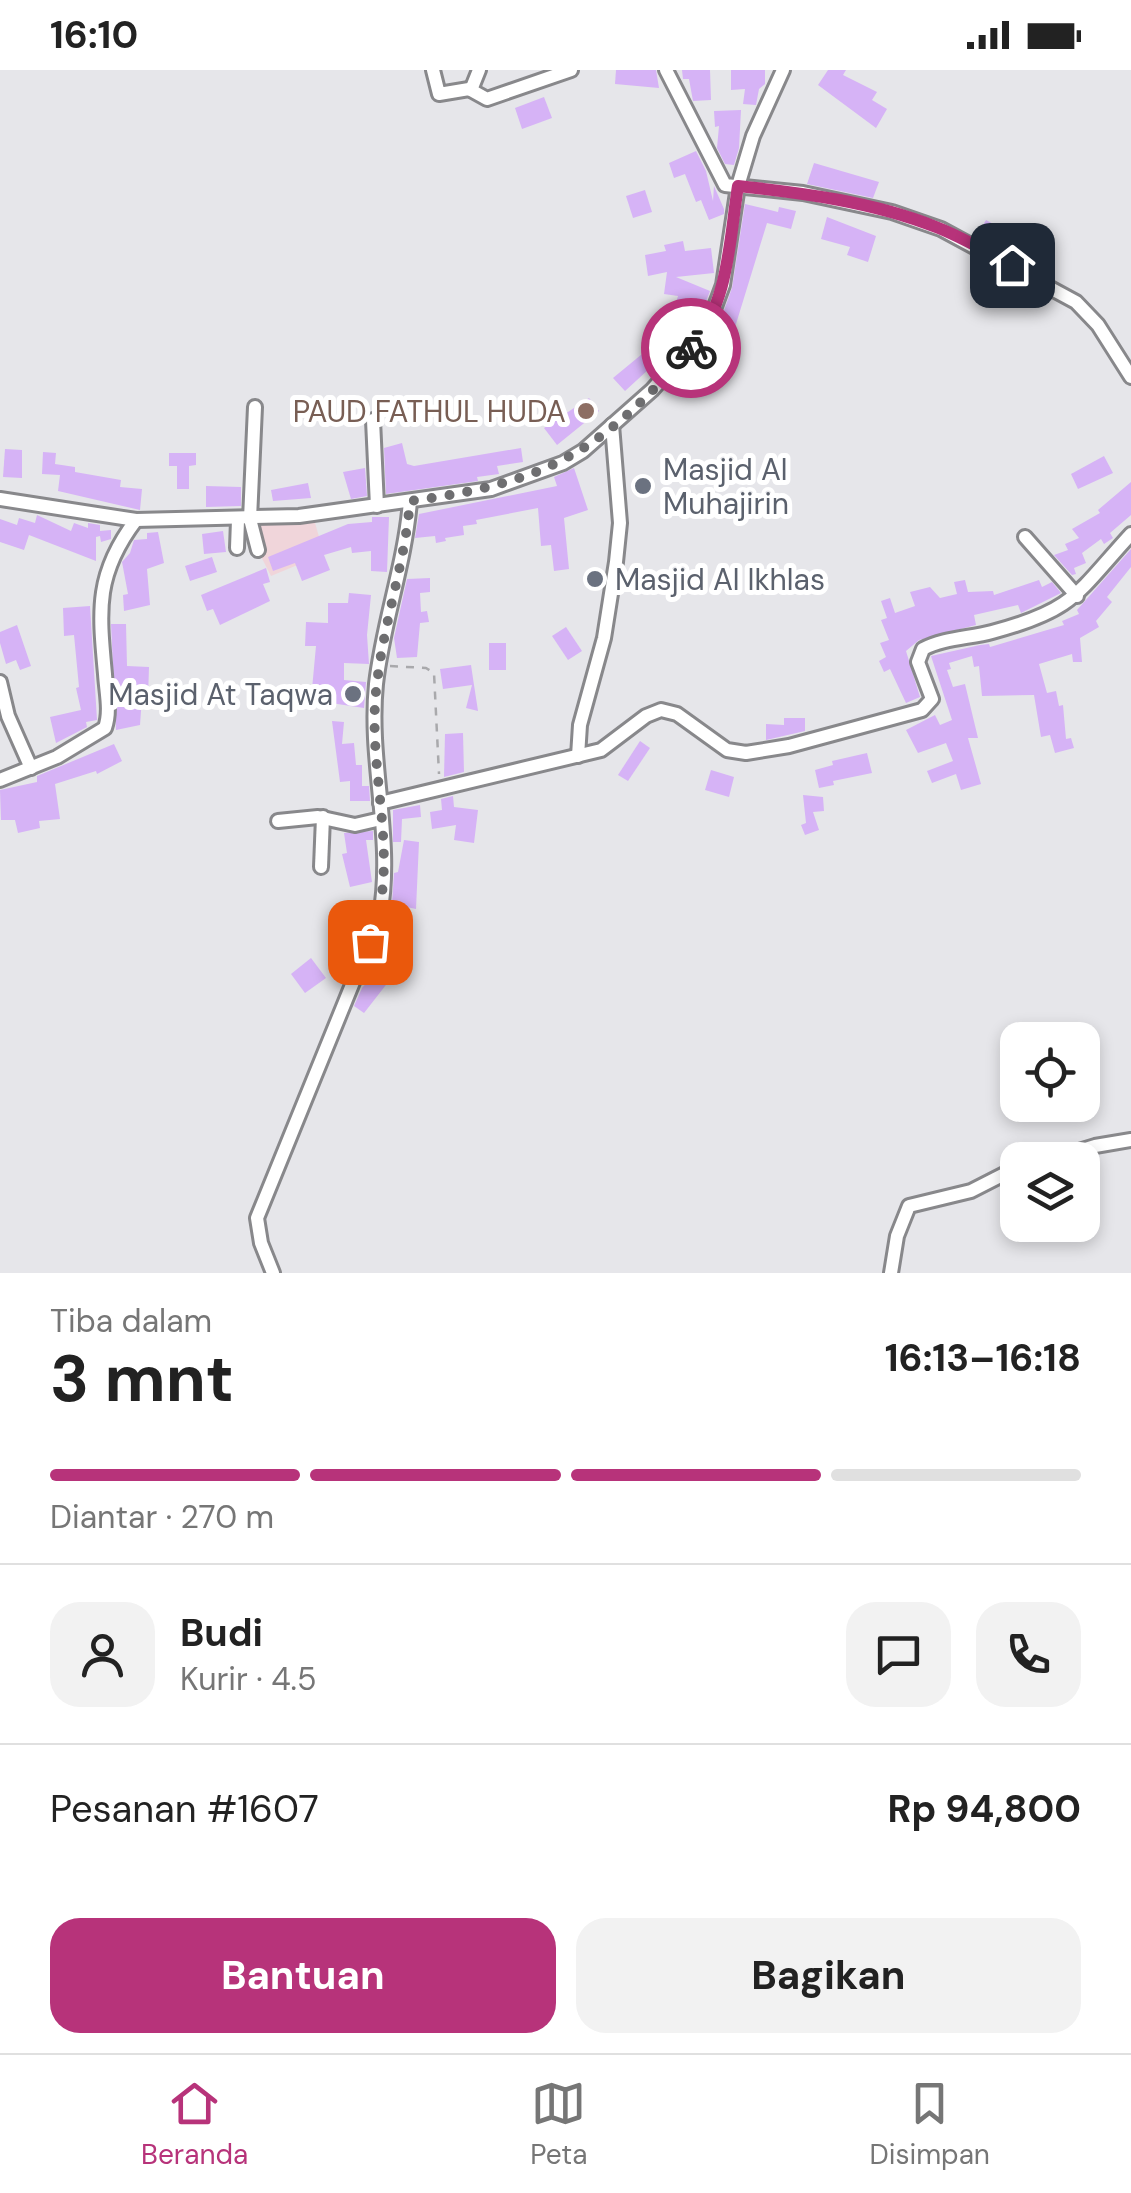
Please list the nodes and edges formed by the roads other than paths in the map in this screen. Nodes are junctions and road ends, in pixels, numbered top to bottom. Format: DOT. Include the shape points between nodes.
graph roads {
  1 [pos="432,70"];
  2 [pos="479,70"];
  3 [pos="571,70"];
  4 [pos="666,70"];
  5 [pos="783,70"];
  6 [pos="471,90"];
  7 [pos="738,186"];
  8 [pos="1131,378"];
  9 [pos="255,407"];
  10 [pos="374,420"];
  11 [pos="612,425"];
  12 [pos="0,500"];
  13 [pos="410,501"];
  14 [pos="377,506"];
  15 [pos="244,519"];
  16 [pos="136,520"];
  17 [pos="1131,534"];
  18 [pos="1024,537"];
  19 [pos="237,548"];
  20 [pos="258,550"];
  21 [pos="1076,596"];
  22 [pos="0,682"];
  23 [pos="578,756"];
  24 [pos="31,768"];
  25 [pos="0,780"];
  26 [pos="380,802"];
  27 [pos="323,818"];
  28 [pos="381,819"];
  29 [pos="278,821"];
  30 [pos="320,867"];
  31 [pos="1131,1140"];
  32 [pos="1100,1145"];
  33 [pos="1000,1177"];
  34 [pos="273,1273"];
  35 [pos="891,1273"];
  1 -- 6 [label="street" via="439,94"];
  2 -- 6 [label="street"];
  3 -- 6 [label="street" via="488,99"];
  4 -- 7 [label="street" via="720,178"];
  5 -- 7 [label="street"];
  7 -- 8 [label="street" via="803,193 941,229 1076,302"];
  7 -- 11 [label="street" via="724,285 707,328"];
  9 -- 15 [label="street"];
  10 -- 14 [label="street"];
  11 -- 13 [label="street" via="573,458 539,474"];
  11 -- 23 [label="street" via="620,523 616,562"];
  12 -- 16 [label="street"];
  13 -- 14 [label="street"];
  13 -- 26 [label="street" via="375,711"];
  14 -- 15 [label="street"];
  15 -- 16 [label="street"];
  15 -- 19 [label="street"];
  15 -- 20 [label="street"];
  16 -- 24 [label="street" via="116,548 100,596 107,724 93,739"];
  17 -- 21 [label="street"];
  18 -- 21 [label="street"];
  21 -- 23 [label="street" via="1045,616 923,649 918,662 932,695 925,708 746,753 727,750 661,710 609,746"];
  22 -- 24 [label="street"];
  23 -- 26 [label="street"];
  24 -- 25 [label="street"];
  26 -- 28 [label="street"];
  27 -- 28 [label="street" via="355,825"];
  27 -- 29 [label="street"];
  27 -- 30 [label="street"];
  28 -- 34 [label="street" via="386,878 380,916 257,1218"];
  31 -- 32 [label="street"];
  33 -- 35 [label="street" via="971,1192 909,1206"];
}
